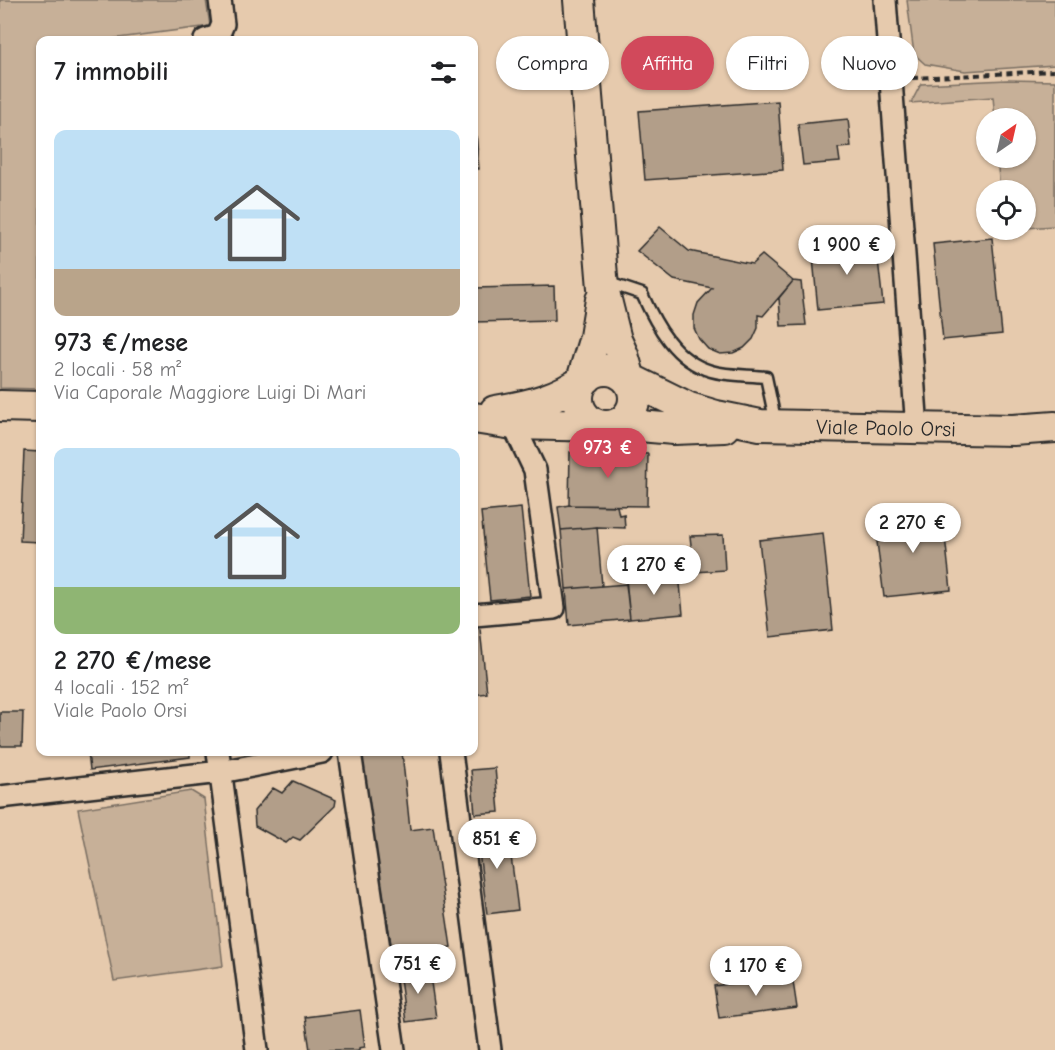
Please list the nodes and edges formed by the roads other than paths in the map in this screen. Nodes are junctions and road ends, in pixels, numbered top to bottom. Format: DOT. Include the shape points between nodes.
graph roads {
  1 [pos="220,0"];
  2 [pos="579,0"];
  3 [pos="885,0"];
  4 [pos="218,36"];
  5 [pos="603,285"];
  6 [pos="627,376"];
  7 [pos="583,383"];
  8 [pos="0,406"];
  9 [pos="36,407"];
  10 [pos="478,415"];
  11 [pos="478,417"];
  12 [pos="513,424"];
  13 [pos="611,425"];
  14 [pos="556,426"];
  15 [pos="769,426"];
  16 [pos="1055,427"];
  17 [pos="917,429"];
  18 [pos="1013,430"];
  19 [pos="1055,438"];
  20 [pos="535,470"];
  21 [pos="478,615"];
  22 [pos="281,756"];
  23 [pos="351,756"];
  24 [pos="452,756"];
  25 [pos="219,762"];
  26 [pos="0,797"];
  27 [pos="257,1050"];
  28 [pos="394,1050"];
  29 [pos="490,1050"];
  1 -- 4 [label="street" via="223,24"];
  2 -- 5 [label="main road"];
  3 -- 17 [label="street"];
  5 -- 6 [label="main road"];
  5 -- 7 [label="main road" via="596,337"];
  5 -- 15 [label="lane" via="642,294 661,332 694,363 711,371 766,377"];
  6 -- 7 [label="main road" via="603,370"];
  6 -- 13 [label="main road" via="631,412"];
  6 -- 15 [label="main road" via="666,397 716,416"];
  7 -- 10 [label="main road" via="534,404"];
  7 -- 13 [label="main road" via="578,399 583,414 596,424"];
  8 -- 9 [label="main road"];
  11 -- 12 [label="main road"];
  12 -- 14 [label="main road"];
  12 -- 20 [label="street"];
  13 -- 14 [label="main road"];
  13 -- 15 [label="main road" via="674,429"];
  14 -- 20 [label="street" via="544,440"];
  15 -- 17 [label="main road, Viale Paolo Orsi"];
  16 -- 18 [label="main road, Viale Paolo Orsi"];
  17 -- 18 [label="main road, Viale Paolo Orsi"];
  18 -- 19 [label="main road, Viale Paolo Orsi"];
  20 -- 21 [label="street" via="554,608"];
  22 -- 25 [label="street"];
  23 -- 28 [label="street"];
  24 -- 29 [label="street"];
  25 -- 26 [label="street"];
  25 -- 27 [label="street"];
}
